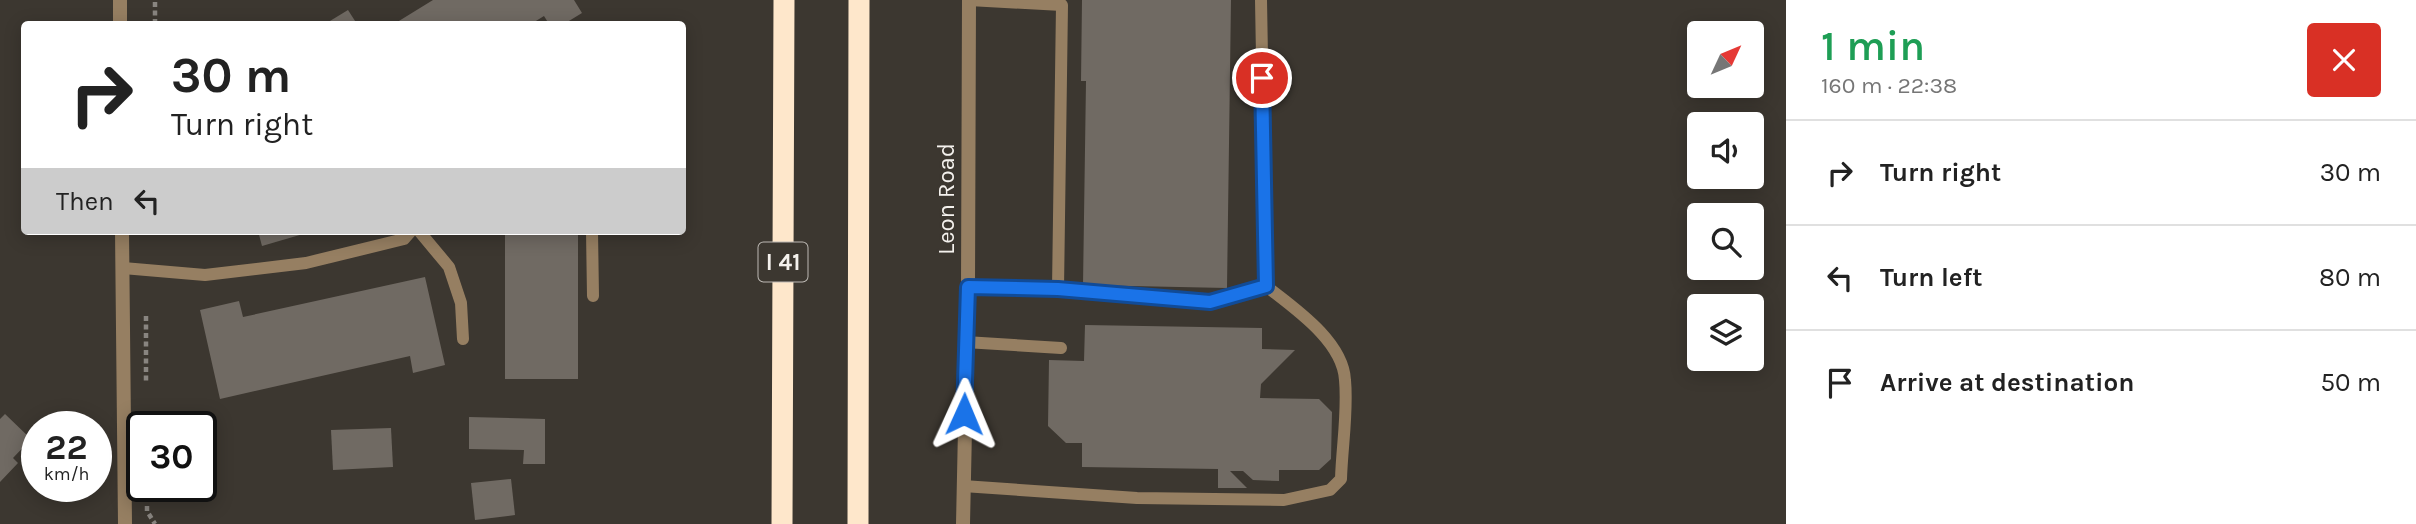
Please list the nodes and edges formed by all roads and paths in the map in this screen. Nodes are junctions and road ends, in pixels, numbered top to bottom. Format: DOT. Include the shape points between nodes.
graph roads {
  1 [pos="120,0"];
  2 [pos="155,0"];
  3 [pos="784,0"];
  4 [pos="859,0"];
  5 [pos="970,0"];
  6 [pos="1261,0"];
  7 [pos="1063,2"];
  8 [pos="121,21"];
  9 [pos="155,21"];
  10 [pos="122,235"];
  11 [pos="408,235"];
  12 [pos="422,235"];
  13 [pos="593,235"];
  14 [pos="122,268"];
  15 [pos="1266,286"];
  16 [pos="968,287"];
  17 [pos="1058,289"];
  18 [pos="593,296"];
  19 [pos="146,316"];
  20 [pos="463,340"];
  21 [pos="965,342"];
  22 [pos="1061,348"];
  23 [pos="146,385"];
  24 [pos="963,486"];
  25 [pos="147,502"];
  26 [pos="125,524"];
  27 [pos="155,524"];
  28 [pos="782,524"];
  29 [pos="858,524"];
  30 [pos="963,524"];
  1 -- 8 [label="street"];
  2 -- 9 [label="path"];
  3 -- 28 [label="highway, I 41"];
  4 -- 29 [label="highway"];
  5 -- 7 [label="lane"];
  5 -- 16 [label="street, Leon Road"];
  6 -- 15 [label="lane"];
  7 -- 17 [label="lane"];
  10 -- 14 [label="street"];
  11 -- 14 [label="lane" via="306,263 205,275"];
  12 -- 20 [label="lane" via="449,267 461,303"];
  13 -- 18 [label="lane"];
  14 -- 26 [label="street"];
  15 -- 17 [label="lane" via="1210,302"];
  15 -- 24 [label="lane" via="1309,320 1333,347 1346,377 1341,479 1331,490 1284,500 1137,498"];
  16 -- 17 [label="lane"];
  16 -- 21 [label="street, Leon Road"];
  19 -- 23 [label="path"];
  21 -- 22 [label="lane"];
  21 -- 24 [label="street, Leon Road"];
  24 -- 30 [label="street, Leon Road"];
  25 -- 27 [label="path"];
}
